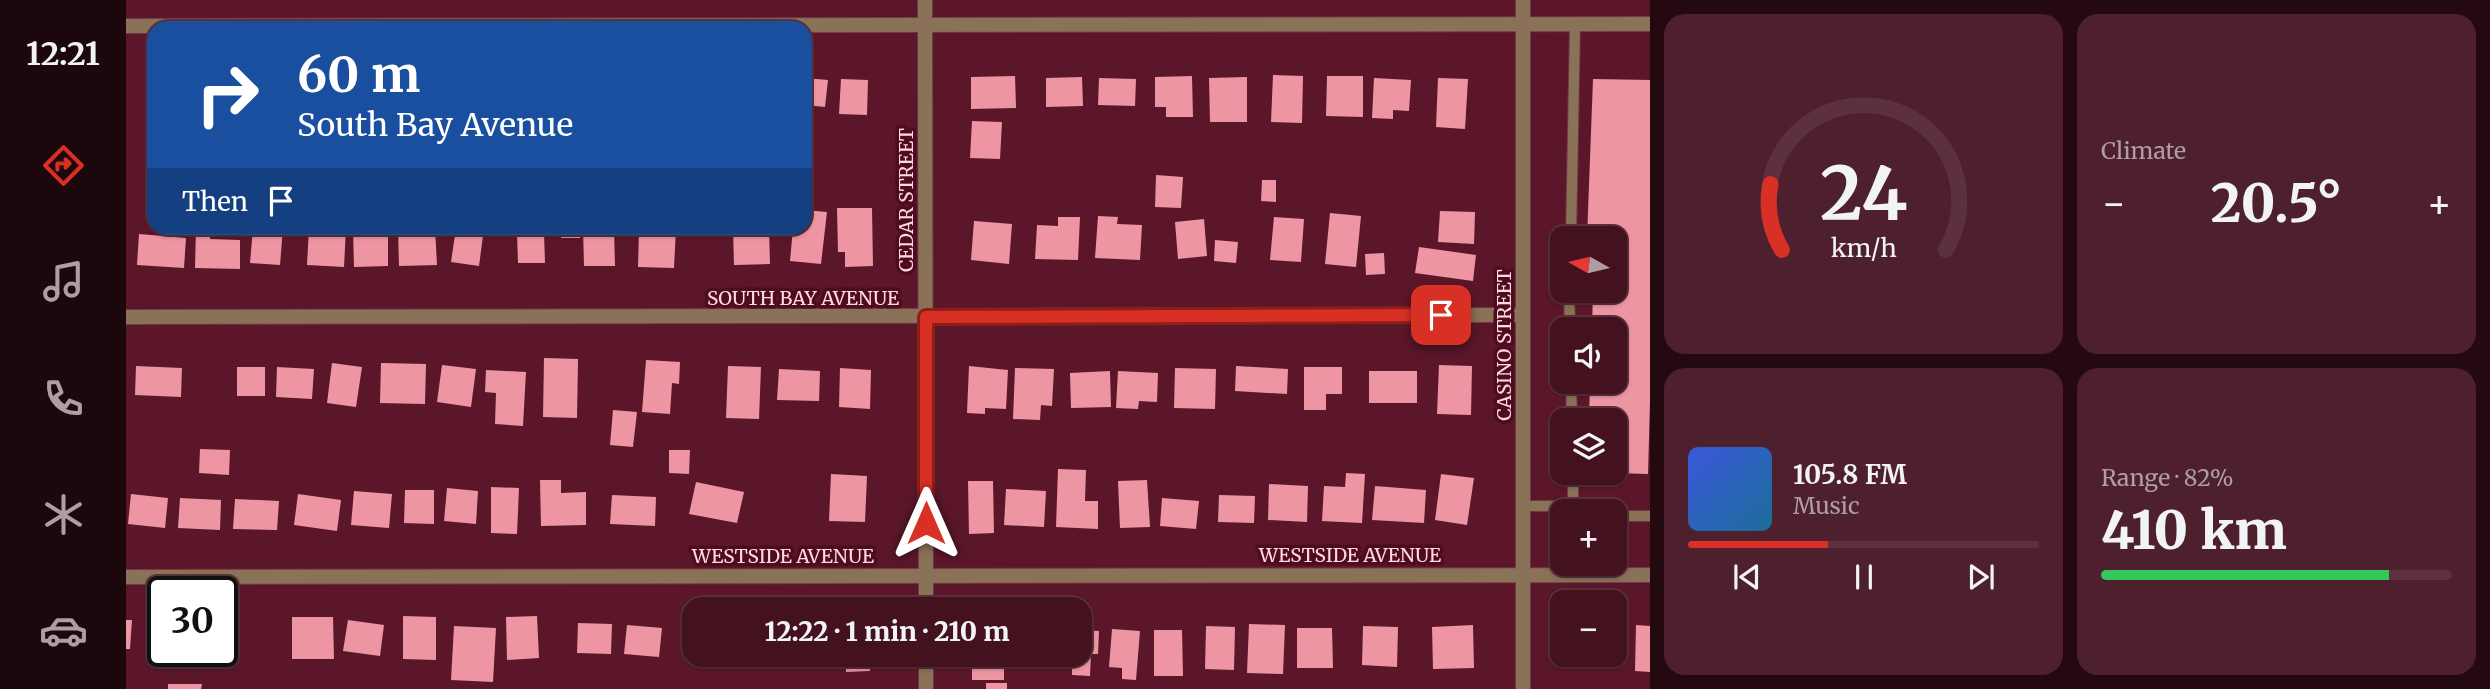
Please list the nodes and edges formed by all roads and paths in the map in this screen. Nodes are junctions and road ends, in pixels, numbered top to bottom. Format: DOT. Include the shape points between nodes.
graph roads {
  1 [pos="925,0"];
  2 [pos="1523,0"];
  3 [pos="1523,24"];
  4 [pos="1575,24"];
  5 [pos="1650,24"];
  6 [pos="812,25"];
  7 [pos="925,25"];
  8 [pos="126,26"];
  9 [pos="147,26"];
  10 [pos="1571,226"];
  11 [pos="1523,315"];
  12 [pos="126,317"];
  13 [pos="926,317"];
  14 [pos="1523,506"];
  15 [pos="1550,506"];
  16 [pos="1627,516"];
  17 [pos="1650,516"];
  18 [pos="925,575"];
  19 [pos="1523,575"];
  20 [pos="1650,575"];
  21 [pos="126,577"];
  22 [pos="926,597"];
  23 [pos="926,667"];
  24 [pos="926,689"];
  25 [pos="1523,689"];
  1 -- 7 [label="street, CEDAR STREET"];
  2 -- 3 [label="street, CASINO STREET"];
  3 -- 4 [label="street"];
  3 -- 7 [label="street"];
  3 -- 11 [label="street, CASINO STREET"];
  4 -- 5 [label="street"];
  4 -- 10 [label="lane"];
  6 -- 7 [label="street"];
  7 -- 13 [label="street, CEDAR STREET"];
  8 -- 9 [label="street"];
  11 -- 13 [label="street, SOUTH BAY AVENUE"];
  11 -- 14 [label="street, CASINO STREET"];
  12 -- 13 [label="street, SOUTH BAY AVENUE"];
  13 -- 18 [label="street, CEDAR STREET"];
  14 -- 15 [label="lane"];
  14 -- 19 [label="street, CASINO STREET"];
  16 -- 17 [label="lane"];
  18 -- 19 [label="street, WESTSIDE AVENUE"];
  18 -- 21 [label="street, WESTSIDE AVENUE"];
  18 -- 22 [label="street, CEDAR STREET"];
  19 -- 20 [label="street, WESTSIDE AVENUE"];
  19 -- 25 [label="street, CASINO STREET"];
  23 -- 24 [label="street"];
}
